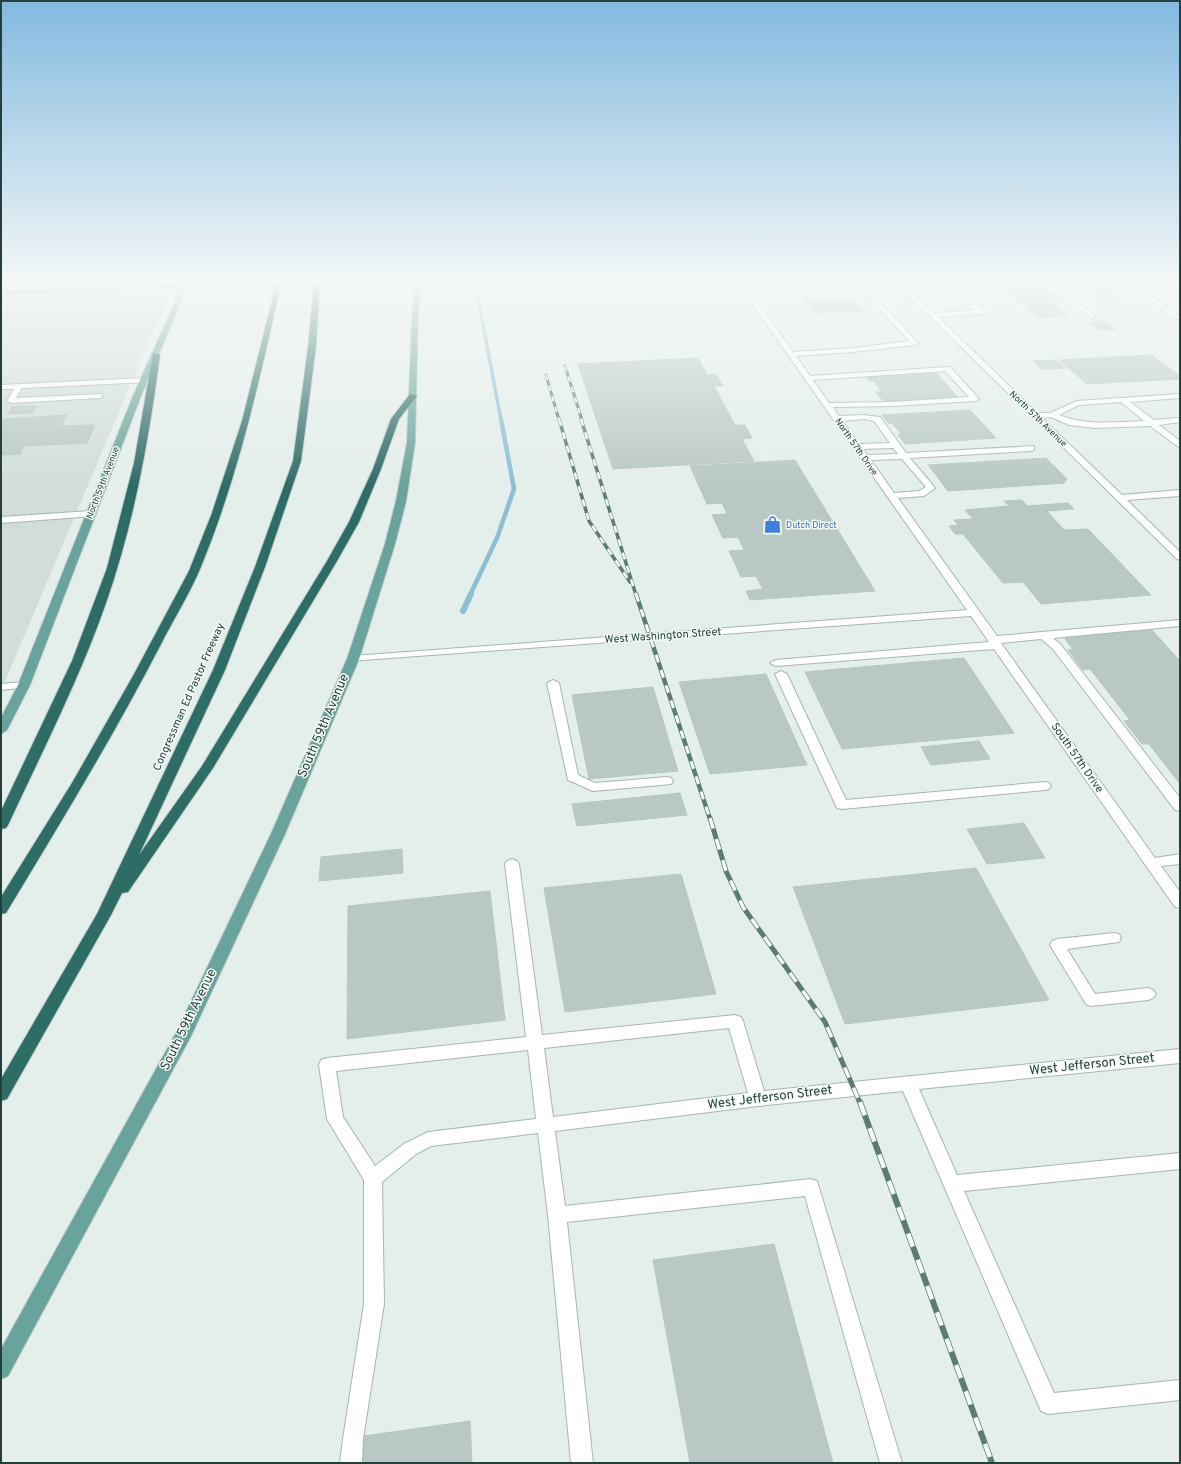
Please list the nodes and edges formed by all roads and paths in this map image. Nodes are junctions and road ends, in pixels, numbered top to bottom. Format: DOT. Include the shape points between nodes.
graph roads {
  1 [pos="158,349"];
  2 [pos="263,349"];
  3 [pos="312,349"];
  4 [pos="415,349"];
  5 [pos="787,349"];
  6 [pos="860,349"];
  7 [pos="967,349"];
  8 [pos="790,354"];
  9 [pos="156,355"];
  10 [pos="808,378"];
  11 [pos="145,380"];
  12 [pos="1,386"];
  13 [pos="19,386"];
  14 [pos="99,396"];
  15 [pos="413,396"];
  16 [pos="1180,396"];
  17 [pos="1123,400"];
  18 [pos="827,405"];
  19 [pos="1052,415"];
  20 [pos="1035,416"];
  21 [pos="836,419"];
  22 [pos="1180,420"];
  23 [pos="1152,423"];
  24 [pos="895,445"];
  25 [pos="1180,445"];
  26 [pos="856,447"];
  27 [pos="1031,448"];
  28 [pos="904,456"];
  29 [pos="864,458"];
  30 [pos="1180,493"];
  31 [pos="891,496"];
  32 [pos="1120,498"];
  33 [pos="91,514"];
  34 [pos="1,520"];
  35 [pos="1180,557"];
  36 [pos="973,613"];
  37 [pos="1180,623"];
  38 [pos="1044,636"];
  39 [pos="995,643"];
  40 [pos="353,660"];
  41 [pos="553,683"];
  42 [pos="24,685"];
  43 [pos="1,687"];
  44 [pos="1,730"];
  45 [pos="667,781"];
  46 [pos="1045,786"];
  47 [pos="1180,807"];
  48 [pos="1,824"];
  49 [pos="1180,859"];
  50 [pos="1152,863"];
  51 [pos="512,864"];
  52 [pos="1178,898"];
  53 [pos="1,909"];
  54 [pos="104,915"];
  55 [pos="1114,938"];
  56 [pos="1148,994"];
  57 [pos="536,1042"];
  58 [pos="1180,1056"];
  59 [pos="908,1083"];
  60 [pos="1,1094"];
  61 [pos="758,1099"];
  62 [pos="545,1126"];
  63 [pos="1180,1161"];
  64 [pos="373,1178"];
  65 [pos="952,1184"];
  66 [pos="557,1216"];
  67 [pos="1,1369"];
  68 [pos="1180,1390"];
  69 [pos="351,1463"];
  70 [pos="582,1463"];
  71 [pos="891,1463"];
  1 -- 9 [label="main road, North 59th Avenue"];
  2 -- 53 [label="highway, bridge" via="246,421 217,513 194,570 78,783"];
  3 -- 54 [label="highway, Congressman Ed Pastor Freeway" via="297,461 260,567 219,670"];
  4 -- 15 [label="main road"];
  5 -- 8 [label="street, North 57th Drive"];
  6 -- 8 [label="street"];
  7 -- 20 [label="street, North 57th Avenue"];
  8 -- 10 [label="street, North 57th Drive"];
  9 -- 11 [label="main road, North 59th Avenue"];
  9 -- 48 [label="highway" via="130,502 107,584 79,658"];
  10 -- 18 [label="street, North 57th Drive"];
  10 -- 18 [label="street" via="947,369 975,399"];
  11 -- 13 [label="street"];
  11 -- 33 [label="main road, North 59th Avenue"];
  12 -- 13 [label="street"];
  13 -- 14 [label="street" via="10,401"];
  15 -- 40 [label="main road" via="411,443 401,501 374,599"];
  15 -- 54 [label="highway" via="394,419 365,495 332,561 207,768"];
  16 -- 17 [label="street"];
  17 -- 19 [label="street" via="1077,403"];
  17 -- 23 [label="street"];
  18 -- 21 [label="street, North 57th Drive"];
  19 -- 20 [label="street"];
  19 -- 23 [label="street" via="1072,423 1094,426"];
  20 -- 32 [label="street, North 57th Avenue"];
  21 -- 24 [label="street" via="878,419"];
  21 -- 26 [label="street, North 57th Drive"];
  22 -- 23 [label="street"];
  23 -- 25 [label="street"];
  24 -- 26 [label="street"];
  24 -- 28 [label="street"];
  26 -- 29 [label="street, North 57th Drive"];
  27 -- 28 [label="street"];
  28 -- 29 [label="street"];
  28 -- 31 [label="street" via="931,488 921,494"];
  29 -- 31 [label="street, North 57th Drive"];
  30 -- 32 [label="street"];
  31 -- 36 [label="street, North 57th Drive"];
  32 -- 35 [label="street, North 57th Avenue"];
  33 -- 34 [label="street"];
  33 -- 42 [label="main road, North 59th Avenue"];
  36 -- 39 [label="street, South 57th Drive"];
  36 -- 40 [label="street, West Washington Street"];
  37 -- 38 [label="street"];
  38 -- 39 [label="street"];
  38 -- 47 [label="street" via="1057,647"];
  39 -- 46 [label="street" via="779,668 842,805"];
  39 -- 50 [label="street, South 57th Drive"];
  40 -- 67 [label="main road, South 59th Avenue" via="278,834 183,1036"];
  41 -- 45 [label="street" via="572,777 593,787"];
  42 -- 43 [label="street"];
  42 -- 44 [label="main road"];
  49 -- 50 [label="street"];
  50 -- 52 [label="street, South 57th Drive"];
  51 -- 57 [label="street"];
  54 -- 60 [label="highway, Congressman Ed Pastor Freeway"];
  55 -- 56 [label="street" via="1057,945 1091,1000"];
  57 -- 61 [label="street" via="735,1021"];
  57 -- 62 [label="street"];
  57 -- 64 [label="street" via="327,1065 335,1119"];
  58 -- 59 [label="street, West Jefferson Street"];
  59 -- 61 [label="street, West Jefferson Street"];
  59 -- 65 [label="street"];
  61 -- 62 [label="street, West Jefferson Street"];
  62 -- 64 [label="street, West Jefferson Street" via="428,1139 410,1149"];
  62 -- 66 [label="street"];
  63 -- 65 [label="street"];
  64 -- 69 [label="street" via="374,1304"];
  65 -- 68 [label="street" via="1048,1404"];
  66 -- 70 [label="street"];
  66 -- 71 [label="street" via="811,1187"];
}
